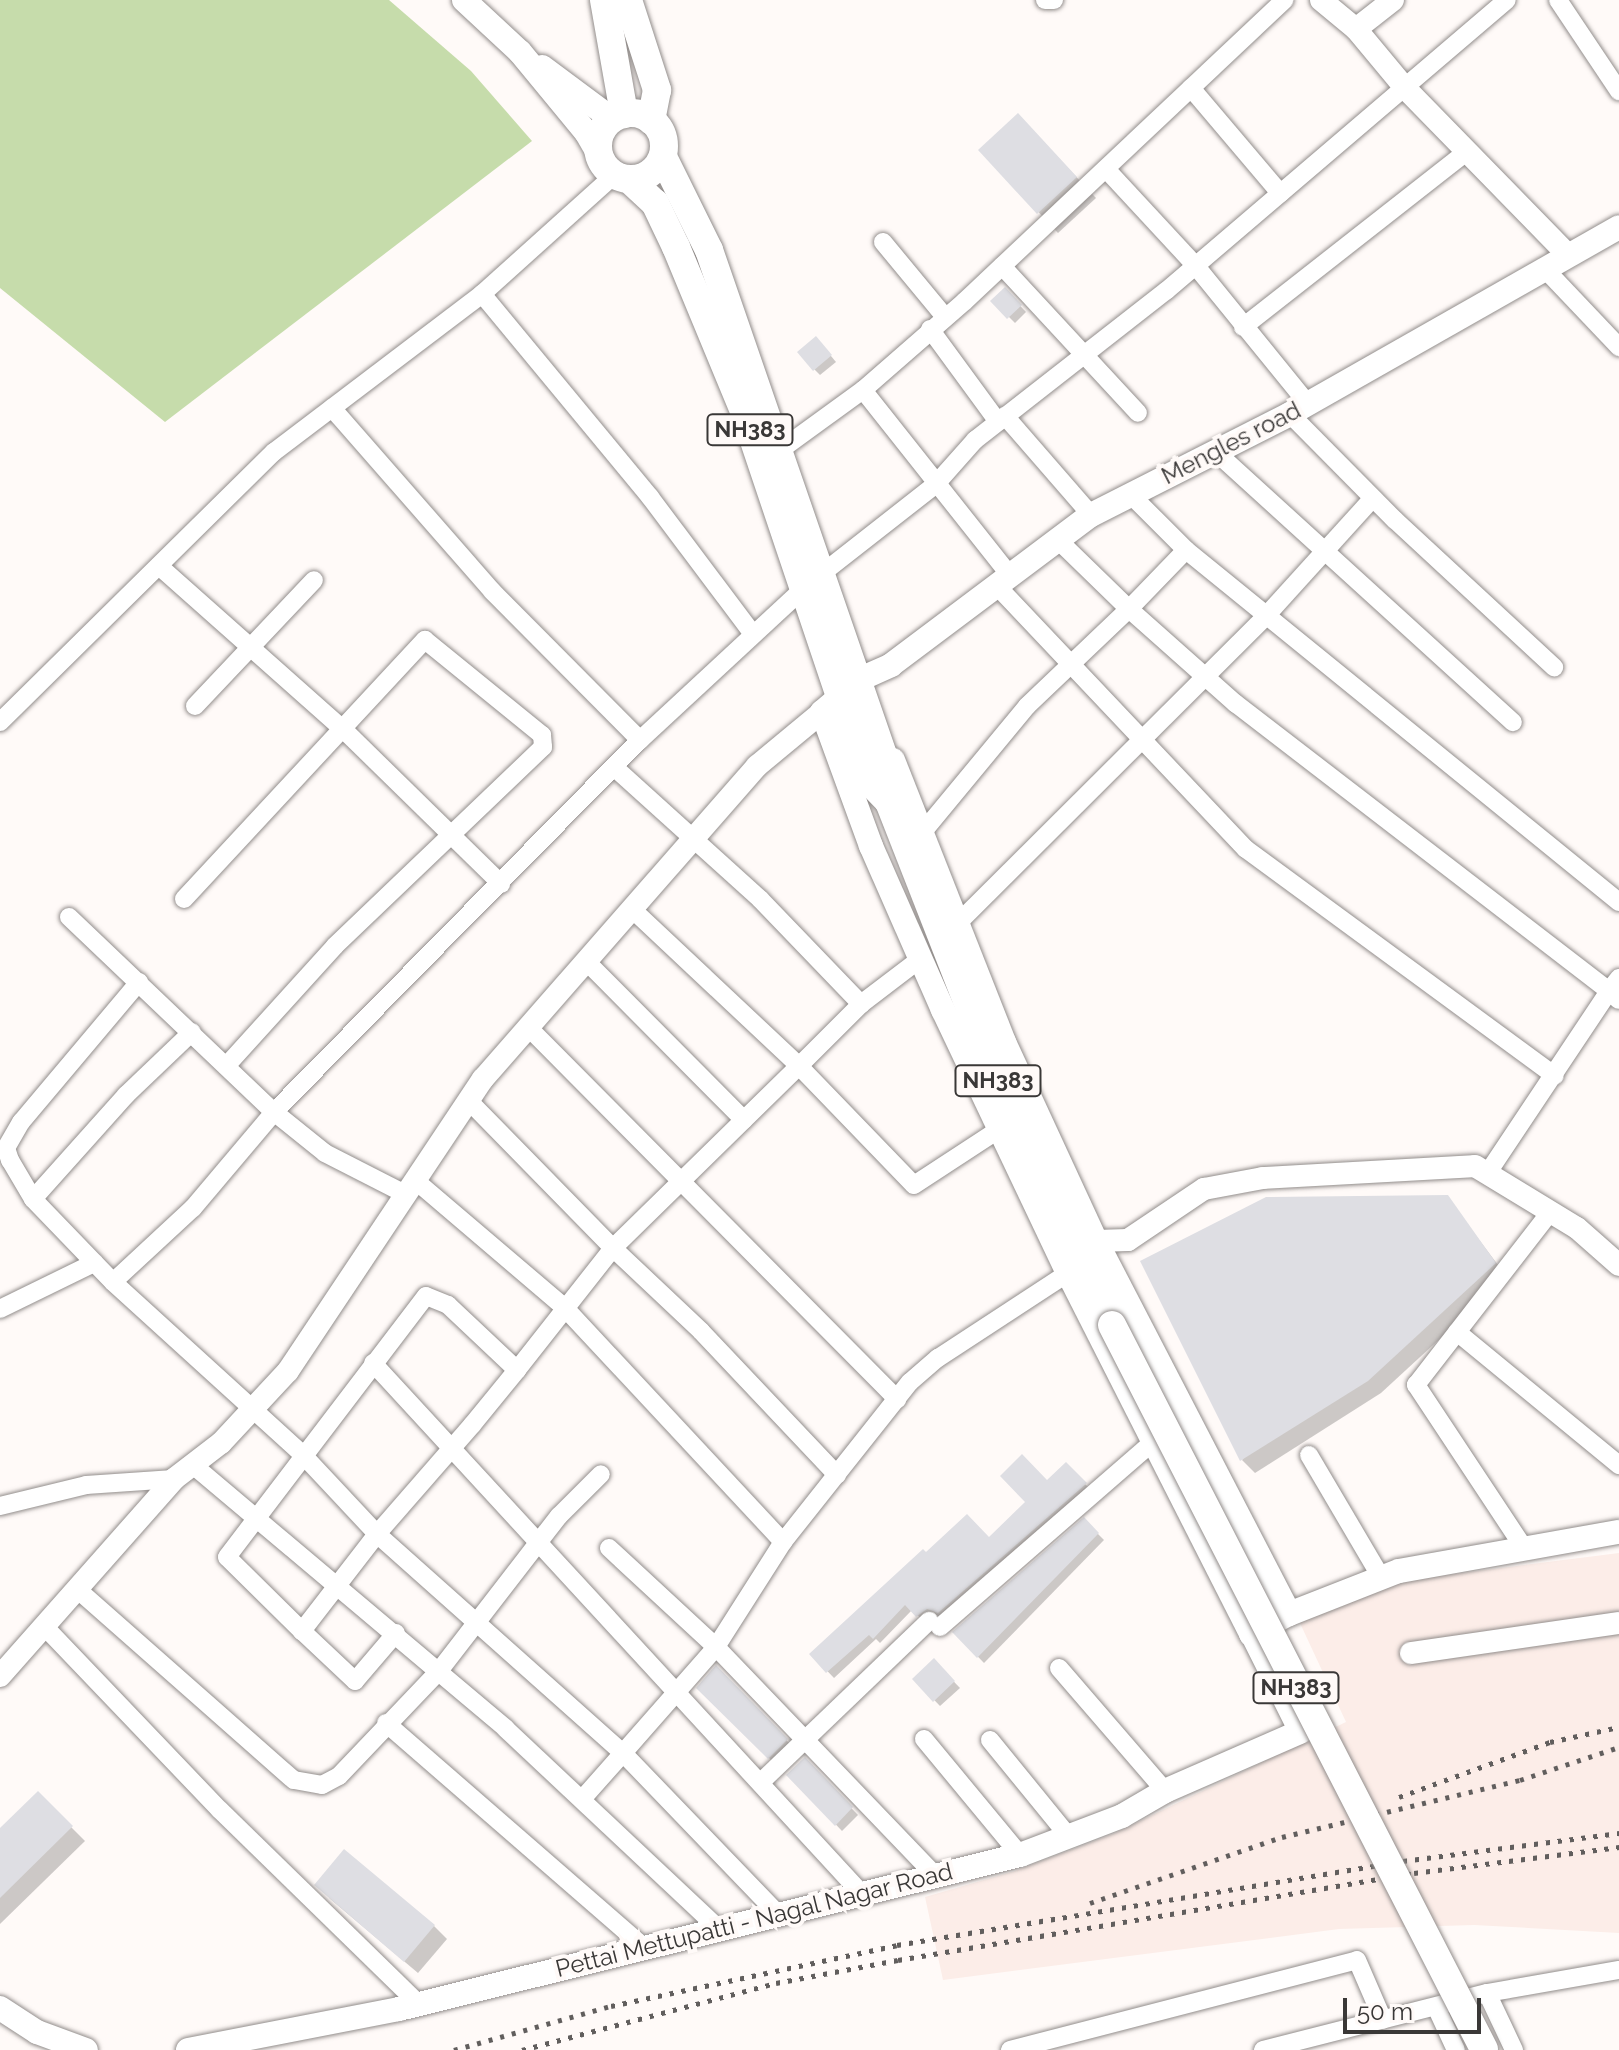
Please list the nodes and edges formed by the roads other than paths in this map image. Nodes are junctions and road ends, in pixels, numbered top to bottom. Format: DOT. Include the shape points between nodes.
graph roads {
  1 [pos="464,0"];
  2 [pos="604,0"];
  3 [pos="628,0"];
  4 [pos="1045,0"];
  5 [pos="1054,0"];
  6 [pos="1284,0"];
  7 [pos="1321,0"];
  8 [pos="1393,0"];
  9 [pos="1507,0"];
  10 [pos="1558,0"];
  11 [pos="1356,29"];
  12 [pos="520,52"];
  13 [pos="1191,88"];
  14 [pos="1406,89"];
  15 [pos="1619,91"];
  16 [pos="629,117"];
  17 [pos="1466,152"];
  18 [pos="663,157"];
  19 [pos="1106,169"];
  20 [pos="615,171"];
  21 [pos="1280,193"];
  22 [pos="1619,227"];
  23 [pos="883,242"];
  24 [pos="1568,255"];
  25 [pos="1195,265"];
  26 [pos="1002,266"];
  27 [pos="1545,269"];
  28 [pos="482,294"];
  29 [pos="945,317"];
  30 [pos="1243,327"];
  31 [pos="930,329"];
  32 [pos="1619,347"];
  33 [pos="1085,351"];
  34 [pos="863,390"];
  35 [pos="332,408"];
  36 [pos="1299,409"];
  37 [pos="1138,413"];
  38 [pos="1001,419"];
  39 [pos="779,451"];
  40 [pos="1217,453"];
  41 [pos="936,484"];
  42 [pos="1130,494"];
  43 [pos="1373,498"];
  44 [pos="1091,515"];
  45 [pos="1058,540"];
  46 [pos="1186,550"];
  47 [pos="1326,552"];
  48 [pos="159,566"];
  49 [pos="314,580"];
  50 [pos="811,582"];
  51 [pos="1004,582"];
  52 [pos="1129,609"];
  53 [pos="1266,616"];
  54 [pos="752,633"];
  55 [pos="248,647"];
  56 [pos="1069,663"];
  57 [pos="1554,667"];
  58 [pos="1206,676"];
  59 [pos="847,690"];
  60 [pos="195,706"];
  61 [pos="0,722"];
  62 [pos="1513,722"];
  63 [pos="344,730"];
  64 [pos="640,740"];
  65 [pos="1143,741"];
  66 [pos="614,767"];
  67 [pos="912,832"];
  68 [pos="451,833"];
  69 [pos="692,840"];
  70 [pos="501,884"];
  71 [pos="184,899"];
  72 [pos="1619,902"];
  73 [pos="632,909"];
  74 [pos="69,917"];
  75 [pos="958,923"];
  76 [pos="920,959"];
  77 [pos="586,961"];
  78 [pos="139,982"];
  79 [pos="1616,990"];
  80 [pos="861,1004"];
  81 [pos="529,1028"];
  82 [pos="192,1032"];
  83 [pos="226,1066"];
  84 [pos="799,1066"];
  85 [pos="1555,1076"];
  86 [pos="469,1101"];
  87 [pos="274,1112"];
  88 [pos="744,1120"];
  89 [pos="998,1130"];
  90 [pos="3,1145"];
  91 [pos="1487,1174"];
  92 [pos="680,1180"];
  93 [pos="412,1188"];
  94 [pos="33,1199"];
  95 [pos="1550,1212"];
  96 [pos="1096,1241"];
  97 [pos="613,1248"];
  98 [pos="94,1263"];
  99 [pos="1619,1265"];
  100 [pos="1068,1273"];
  101 [pos="113,1282"];
  102 [pos="565,1308"];
  103 [pos="0,1309"];
  104 [pos="1457,1332"];
  105 [pos="1151,1347"];
  106 [pos="373,1363"];
  107 [pos="1116,1364"];
  108 [pos="517,1370"];
  109 [pos="897,1399"];
  110 [pos="250,1412"];
  111 [pos="1156,1439"];
  112 [pos="451,1446"];
  113 [pos="303,1455"];
  114 [pos="1309,1455"];
  115 [pos="193,1465"];
  116 [pos="1619,1465"];
  117 [pos="601,1474"];
  118 [pos="837,1475"];
  119 [pos="174,1479"];
  120 [pos="0,1506"];
  121 [pos="255,1518"];
  122 [pos="1619,1532"];
  123 [pos="377,1534"];
  124 [pos="539,1540"];
  125 [pos="783,1542"];
  126 [pos="609,1548"];
  127 [pos="1524,1548"];
  128 [pos="1381,1577"];
  129 [pos="338,1584"];
  130 [pos="77,1589"];
  131 [pos="1289,1614"];
  132 [pos="478,1621"];
  133 [pos="1619,1623"];
  134 [pos="44,1626"];
  135 [pos="302,1631"];
  136 [pos="396,1633"];
  137 [pos="1251,1634"];
  138 [pos="716,1647"];
  139 [pos="1411,1653"];
  140 [pos="1059,1668"];
  141 [pos="439,1671"];
  142 [pos="0,1676"];
  143 [pos="677,1690"];
  144 [pos="386,1723"];
  145 [pos="1300,1732"];
  146 [pos="805,1739"];
  147 [pos="924,1739"];
  148 [pos="990,1740"];
  149 [pos="623,1753"];
  150 [pos="761,1782"];
  151 [pos="1165,1791"];
  152 [pos="583,1798"];
  153 [pos="1069,1837"];
  154 [pos="1020,1855"];
  155 [pos="935,1875"];
  156 [pos="861,1893"];
  157 [pos="776,1912"];
  158 [pos="719,1929"];
  159 [pos="644,1947"];
  160 [pos="1619,1970"];
  161 [pos="1487,1993"];
  162 [pos="419,2004"];
  163 [pos="1436,2007"];
  164 [pos="0,2008"];
  165 [pos="1383,2020"];
  166 [pos="86,2050"];
  167 [pos="188,2050"];
  168 [pos="1010,2050"];
  169 [pos="1263,2050"];
  170 [pos="1456,2050"];
  171 [pos="1484,2050"];
  172 [pos="1514,2050"];
  1 -- 12 [label="main road"];
  2 -- 16 [label="highway, NH383"];
  3 -- 16 [label="highway, NH383" via="657,90"];
  4 -- 5 [label="street"];
  6 -- 13 [label="street"];
  7 -- 11 [label="street"];
  8 -- 11 [label="street"];
  9 -- 14 [label="street"];
  10 -- 15 [label="street"];
  11 -- 14 [label="street"];
  12 -- 16 [label="main road"];
  12 -- 20 [label="main road"];
  13 -- 19 [label="street"];
  13 -- 21 [label="street"];
  14 -- 17 [label="street"];
  14 -- 21 [label="street"];
  16 -- 18 [label="highway, NH383" via="664,143"];
  16 -- 20 [label="highway, NH383" via="602,129"];
  17 -- 24 [label="street"];
  17 -- 30 [label="street"];
  18 -- 20 [label="highway" via="644,177"];
  18 -- 39 [label="highway, NH383" via="709,250"];
  19 -- 25 [label="street"];
  19 -- 26 [label="street"];
  20 -- 28 [label="street"];
  20 -- 50 [label="highway, NH383" via="655,203"];
  21 -- 25 [label="street"];
  22 -- 24 [label="main road, Mengles road"];
  23 -- 29 [label="street"];
  24 -- 27 [label="main road, Mengles road"];
  25 -- 30 [label="street"];
  25 -- 33 [label="street"];
  26 -- 29 [label="street"];
  26 -- 33 [label="street"];
  27 -- 32 [label="street"];
  27 -- 36 [label="main road, Mengles road"];
  28 -- 35 [label="street"];
  28 -- 54 [label="street" via="650,497"];
  29 -- 31 [label="street"];
  30 -- 36 [label="street"];
  31 -- 34 [label="street"];
  31 -- 38 [label="street"];
  33 -- 37 [label="street"];
  33 -- 38 [label="street"];
  34 -- 39 [label="street"];
  34 -- 41 [label="street"];
  35 -- 48 [label="street" via="274,452"];
  35 -- 64 [label="street" via="492,591"];
  36 -- 40 [label="main road, Mengles road"];
  36 -- 43 [label="street"];
  38 -- 41 [label="street"];
  38 -- 44 [label="street"];
  39 -- 50 [label="highway, NH383"];
  40 -- 42 [label="main road, Mengles road"];
  40 -- 47 [label="street"];
  41 -- 50 [label="street"];
  41 -- 51 [label="street"];
  42 -- 44 [label="main road, Mengles road"];
  42 -- 46 [label="street"];
  43 -- 47 [label="street"];
  43 -- 57 [label="street"];
  44 -- 45 [label="main road, Mengles road"];
  45 -- 51 [label="main road, Mengles road"];
  45 -- 52 [label="street"];
  46 -- 52 [label="street"];
  46 -- 53 [label="street"];
  47 -- 53 [label="street"];
  47 -- 62 [label="street"];
  48 -- 55 [label="street"];
  48 -- 61 [label="street"];
  49 -- 55 [label="street"];
  50 -- 54 [label="street"];
  50 -- 59 [label="highway, NH383"];
  51 -- 56 [label="street"];
  51 -- 59 [label="main road, Mengles road" via="891,665"];
  52 -- 56 [label="street"];
  52 -- 58 [label="street"];
  53 -- 58 [label="street"];
  53 -- 72 [label="street"];
  54 -- 64 [label="street"];
  55 -- 60 [label="street"];
  55 -- 63 [label="street"];
  56 -- 65 [label="street"];
  56 -- 67 [label="street"];
  58 -- 65 [label="street"];
  58 -- 79 [label="street"];
  59 -- 67 [label="main road" via="876,716"];
  59 -- 67 [label="highway" via="868,780"];
  59 -- 69 [label="street" via="757,766"];
  59 -- 76 [label="main road" via="871,846"];
  63 -- 68 [label="street"];
  63 -- 68 [label="street" via="425,640 542,735 543,747"];
  63 -- 71 [label="street"];
  64 -- 66 [label="street"];
  65 -- 75 [label="street"];
  65 -- 85 [label="street" via="1246,849"];
  66 -- 69 [label="street"];
  66 -- 70 [label="street"];
  67 -- 75 [label="main road"];
  67 -- 171 [label="highway, NH383, bridge" via="1019,1134"];
  68 -- 70 [label="street"];
  68 -- 83 [label="street" via="335,946"];
  69 -- 73 [label="street"];
  69 -- 80 [label="street" via="760,899"];
  70 -- 87 [label="street"];
  73 -- 77 [label="street"];
  73 -- 84 [label="street"];
  74 -- 78 [label="street"];
  75 -- 96 [label="main road" via="1004,1042"];
  76 -- 80 [label="street"];
  76 -- 89 [label="main road"];
  77 -- 81 [label="street"];
  77 -- 88 [label="street"];
  78 -- 82 [label="street"];
  78 -- 90 [label="street"];
  79 -- 85 [label="street"];
  80 -- 84 [label="street"];
  81 -- 86 [label="street"];
  81 -- 92 [label="street"];
  82 -- 83 [label="street"];
  82 -- 94 [label="street" via="126,1095"];
  83 -- 87 [label="street"];
  84 -- 88 [label="street"];
  84 -- 89 [label="street" via="914,1185"];
  85 -- 91 [label="street"];
  86 -- 93 [label="street"];
  86 -- 97 [label="street"];
  87 -- 93 [label="street" via="325,1153"];
  87 -- 101 [label="street" via="193,1208"];
  88 -- 92 [label="street"];
  89 -- 100 [label="main road"];
  90 -- 94 [label="street"];
  91 -- 95 [label="street"];
  91 -- 96 [label="street" via="1475,1166 1263,1178 1204,1189 1128,1240"];
  92 -- 97 [label="street"];
  92 -- 109 [label="street"];
  93 -- 102 [label="street"];
  93 -- 110 [label="street" via="288,1371"];
  94 -- 98 [label="street"];
  95 -- 99 [label="street"];
  95 -- 104 [label="street"];
  96 -- 105 [label="main road"];
  97 -- 102 [label="street"];
  97 -- 118 [label="street" via="701,1331"];
  98 -- 101 [label="street"];
  98 -- 103 [label="street"];
  100 -- 107 [label="main road"];
  100 -- 109 [label="street" via="938,1358"];
  101 -- 110 [label="street"];
  102 -- 108 [label="street"];
  102 -- 125 [label="street"];
  104 -- 116 [label="street"];
  104 -- 127 [label="street" via="1416,1385"];
  105 -- 107 [label="main road"];
  105 -- 131 [label="main road"];
  106 -- 108 [label="street" via="416,1306 431,1295"];
  106 -- 112 [label="street"];
  106 -- 113 [label="street"];
  107 -- 111 [label="main road"];
  108 -- 112 [label="street"];
  109 -- 118 [label="street"];
  110 -- 113 [label="street"];
  110 -- 115 [label="street"];
  111 -- 137 [label="main road"];
  111 -- 146 [label="street"];
  112 -- 123 [label="street"];
  112 -- 124 [label="street"];
  113 -- 121 [label="street"];
  113 -- 123 [label="street"];
  114 -- 128 [label="street"];
  115 -- 119 [label="street"];
  115 -- 121 [label="street"];
  117 -- 124 [label="street"];
  118 -- 125 [label="street"];
  119 -- 120 [label="street" via="86,1485"];
  119 -- 130 [label="street"];
  121 -- 129 [label="street"];
  121 -- 135 [label="street" via="227,1557"];
  122 -- 127 [label="main road"];
  123 -- 129 [label="street"];
  123 -- 132 [label="street"];
  124 -- 132 [label="street"];
  124 -- 143 [label="street"];
  125 -- 138 [label="street"];
  126 -- 138 [label="street"];
  127 -- 128 [label="main road"];
  128 -- 131 [label="main road"];
  129 -- 135 [label="street"];
  129 -- 136 [label="street"];
  130 -- 134 [label="street"];
  130 -- 144 [label="street" via="294,1780 322,1785 339,1776"];
  131 -- 137 [label="main road"];
  132 -- 141 [label="street"];
  132 -- 149 [label="street"];
  133 -- 139 [label="street"];
  134 -- 142 [label="street"];
  134 -- 162 [label="street" via="220,1810"];
  135 -- 136 [label="street" via="355,1681"];
  136 -- 141 [label="street"];
  137 -- 145 [label="street"];
  138 -- 143 [label="street"];
  138 -- 146 [label="street"];
  140 -- 151 [label="street"];
  141 -- 144 [label="street"];
  141 -- 152 [label="street"];
  143 -- 149 [label="street"];
  143 -- 150 [label="street"];
  144 -- 159 [label="street"];
  145 -- 151 [label="main road, Pettai Mettupatti - Nagal Nagar Road"];
  146 -- 150 [label="street"];
  146 -- 155 [label="street"];
  147 -- 154 [label="street"];
  148 -- 153 [label="street"];
  149 -- 152 [label="street"];
  149 -- 157 [label="street"];
  150 -- 156 [label="street"];
  151 -- 153 [label="main road, Pettai Mettupatti - Nagal Nagar Road"];
  152 -- 158 [label="street"];
  153 -- 154 [label="main road, Pettai Mettupatti - Nagal Nagar Road"];
  154 -- 155 [label="main road, Pettai Mettupatti - Nagal Nagar Road"];
  155 -- 156 [label="main road, Pettai Mettupatti - Nagal Nagar Road"];
  156 -- 157 [label="main road, Pettai Mettupatti - Nagal Nagar Road"];
  157 -- 158 [label="main road, Pettai Mettupatti - Nagal Nagar Road"];
  158 -- 159 [label="main road, Pettai Mettupatti - Nagal Nagar Road"];
  159 -- 162 [label="main road, Pettai Mettupatti - Nagal Nagar Road"];
  160 -- 161 [label="street"];
  161 -- 163 [label="street"];
  161 -- 172 [label="street"];
  162 -- 167 [label="main road, Pettai Mettupatti - Nagal Nagar Road"];
  163 -- 165 [label="street"];
  163 -- 170 [label="street"];
  164 -- 166 [label="main road" via="37,2032"];
  165 -- 168 [label="street" via="1357,1960"];
  165 -- 169 [label="street"];
}
